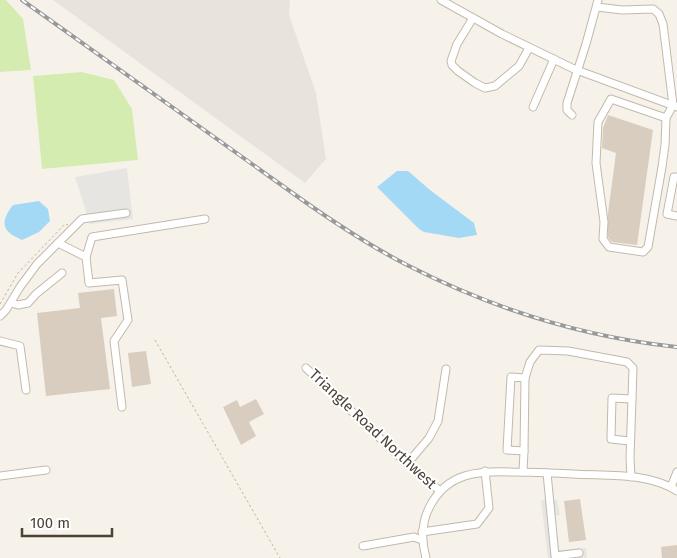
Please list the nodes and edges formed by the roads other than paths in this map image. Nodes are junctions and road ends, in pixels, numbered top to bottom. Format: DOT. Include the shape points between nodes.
graph roads {
  1 [pos="441,0"];
  2 [pos="597,3"];
  3 [pos="473,18"];
  4 [pos="529,48"];
  5 [pos="554,59"];
  6 [pos="577,70"];
  7 [pos="674,90"];
  8 [pos="675,106"];
  9 [pos="533,107"];
  10 [pos="572,115"];
  11 [pos="666,118"];
  12 [pos="677,177"];
  13 [pos="126,213"];
  14 [pos="677,216"];
  15 [pos="205,219"];
  16 [pos="58,244"];
  17 [pos="86,258"];
  18 [pos="62,274"];
  19 [pos="11,303"];
  20 [pos="0,316"];
  21 [pos="0,341"];
  22 [pos="306,368"];
  23 [pos="446,368"];
  24 [pos="525,378"];
  25 [pos="26,390"];
  26 [pos="632,399"];
  27 [pos="122,407"];
  28 [pos="630,441"];
  29 [pos="524,451"];
  30 [pos="407,464"];
  31 [pos="46,470"];
  32 [pos="485,471"];
  33 [pos="523,472"];
  34 [pos="677,472"];
  35 [pos="547,473"];
  36 [pos="0,476"];
  37 [pos="631,477"];
  38 [pos="674,489"];
  39 [pos="440,492"];
  40 [pos="422,536"];
  41 [pos="363,546"];
  42 [pos="579,553"];
  43 [pos="426,558"];
  1 -- 3 [label="street"];
  2 -- 6 [label="street"];
  2 -- 7 [label="street" via="622,10 649,8 659,14"];
  3 -- 4 [label="street"];
  3 -- 4 [label="street" via="458,44 452,65 475,84 485,88 495,86 520,66"];
  4 -- 5 [label="street"];
  5 -- 6 [label="street"];
  5 -- 9 [label="street"];
  6 -- 8 [label="street"];
  6 -- 10 [label="street" via="566,106"];
  7 -- 8 [label="street"];
  8 -- 11 [label="street"];
  11 -- 11 [label="street" via="662,167 648,247 643,252 609,247 603,239 604,222 596,163 598,122 611,99"];
  12 -- 14 [label="street" via="674,177 667,214"];
  13 -- 16 [label="street" via="82,219"];
  15 -- 17 [label="street" via="92,237"];
  16 -- 17 [label="street"];
  16 -- 19 [label="street" via="37,264"];
  17 -- 27 [label="street" via="89,283 122,280 128,320 114,341"];
  18 -- 19 [label="street" via="28,303"];
  19 -- 20 [label="street"];
  21 -- 25 [label="street" via="20,346"];
  22 -- 30 [label="street, Triangle Road Northwest"];
  23 -- 30 [label="street" via="438,421 429,438"];
  24 -- 26 [label="street" via="530,362 539,350 568,351 626,362 633,368"];
  24 -- 29 [label="street"];
  24 -- 29 [label="street" via="511,378 507,442 507,450"];
  26 -- 28 [label="street"];
  26 -- 28 [label="street" via="612,398 611,439"];
  28 -- 37 [label="street"];
  29 -- 33 [label="street"];
  30 -- 39 [label="street, Triangle Road Northwest"];
  31 -- 36 [label="street"];
  32 -- 33 [label="street"];
  32 -- 39 [label="street" via="465,475"];
  32 -- 40 [label="street" via="489,508 477,524"];
  33 -- 35 [label="street"];
  34 -- 38 [label="street"];
  35 -- 37 [label="street"];
  35 -- 42 [label="street" via="555,556"];
  37 -- 38 [label="street" via="656,481"];
  39 -- 40 [label="street" via="427,513"];
  40 -- 41 [label="street"];
  40 -- 43 [label="street"];
}
